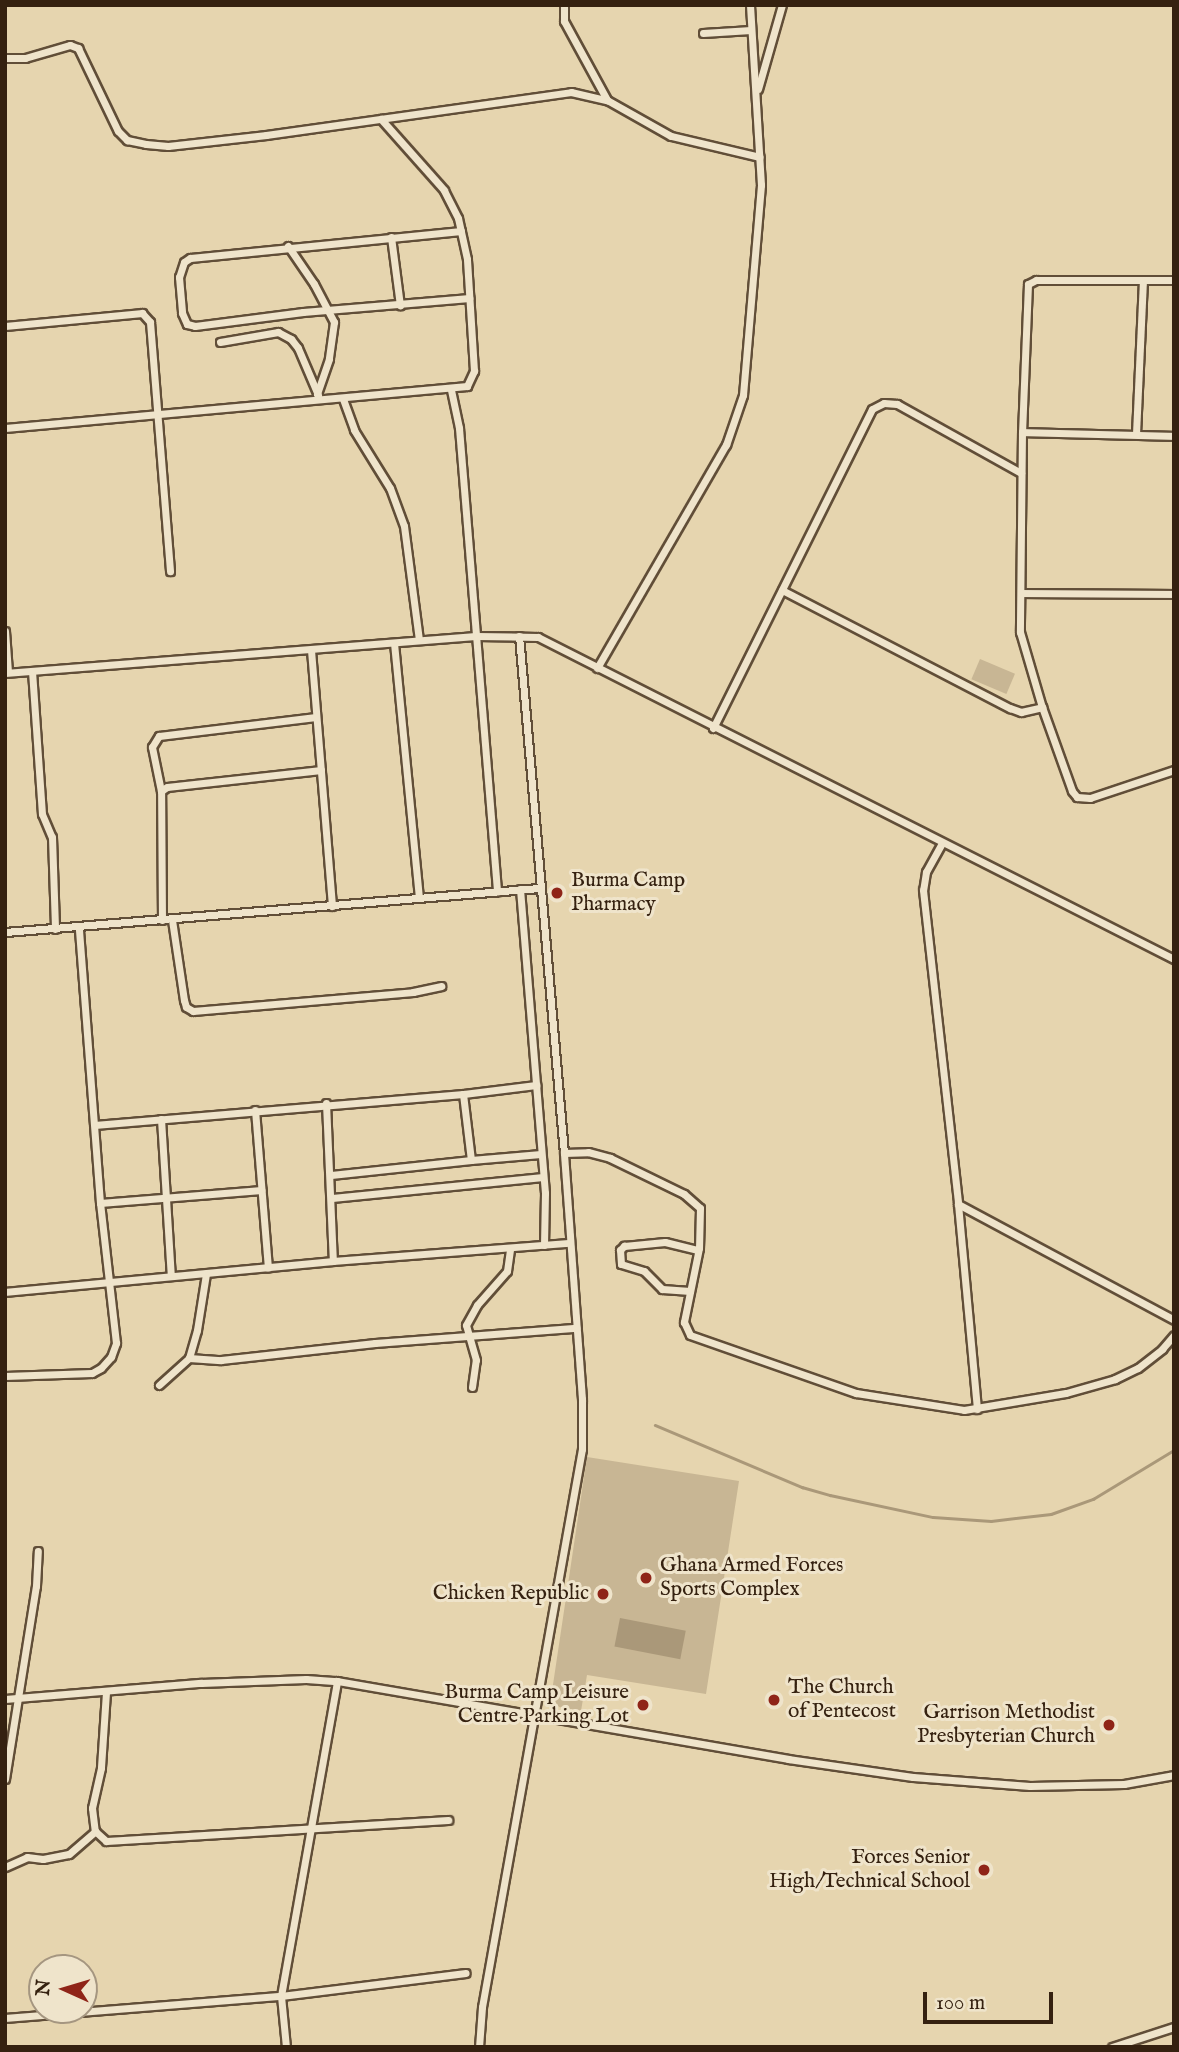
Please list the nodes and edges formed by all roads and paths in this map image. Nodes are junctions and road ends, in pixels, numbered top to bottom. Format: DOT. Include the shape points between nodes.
graph roads {
  1 [pos="564,5"];
  2 [pos="750,5"];
  3 [pos="782,5"];
  4 [pos="751,30"];
  5 [pos="703,33"];
  6 [pos="5,58"];
  7 [pos="757,96"];
  8 [pos="607,100"];
  9 [pos="381,119"];
  10 [pos="760,157"];
  11 [pos="461,230"];
  12 [pos="391,237"];
  13 [pos="288,246"];
  14 [pos="1143,280"];
  15 [pos="1174,280"];
  16 [pos="469,298"];
  17 [pos="400,305"];
  18 [pos="328,310"];
  19 [pos="5,326"];
  20 [pos="220,342"];
  21 [pos="451,390"];
  22 [pos="319,397"];
  23 [pos="343,399"];
  24 [pos="158,415"];
  25 [pos="5,428"];
  26 [pos="1022,432"];
  27 [pos="1136,434"];
  28 [pos="1174,436"];
  29 [pos="1021,473"];
  30 [pos="170,571"];
  31 [pos="782,590"];
  32 [pos="1021,593"];
  33 [pos="1174,594"];
  34 [pos="5,631"];
  35 [pos="476,636"];
  36 [pos="519,636"];
  37 [pos="419,640"];
  38 [pos="394,643"];
  39 [pos="311,650"];
  40 [pos="597,668"];
  41 [pos="32,671"];
  42 [pos="7,673"];
  43 [pos="1042,707"];
  44 [pos="316,717"];
  45 [pos="713,728"];
  46 [pos="321,770"];
  47 [pos="1174,770"];
  48 [pos="162,791"];
  49 [pos="942,843"];
  50 [pos="539,888"];
  51 [pos="520,889"];
  52 [pos="497,891"];
  53 [pos="419,898"];
  54 [pos="332,906"];
  55 [pos="162,920"];
  56 [pos="172,920"];
  57 [pos="79,927"];
  58 [pos="55,929"];
  59 [pos="5,932"];
  60 [pos="1174,959"];
  61 [pos="441,986"];
  62 [pos="536,1086"];
  63 [pos="463,1094"];
  64 [pos="326,1103"];
  65 [pos="255,1110"];
  66 [pos="161,1119"];
  67 [pos="95,1125"];
  68 [pos="564,1153"];
  69 [pos="541,1154"];
  70 [pos="471,1160"];
  71 [pos="331,1175"];
  72 [pos="543,1177"];
  73 [pos="261,1190"];
  74 [pos="332,1198"];
  75 [pos="166,1199"];
  76 [pos="100,1203"];
  77 [pos="958,1204"];
  78 [pos="568,1243"];
  79 [pos="544,1245"];
  80 [pos="510,1248"];
  81 [pos="698,1250"];
  82 [pos="333,1261"];
  83 [pos="268,1267"];
  84 [pos="206,1273"];
  85 [pos="171,1276"];
  86 [pos="110,1281"];
  87 [pos="690,1291"];
  88 [pos="5,1292"];
  89 [pos="1174,1320"];
  90 [pos="576,1328"];
  91 [pos="468,1335"];
  92 [pos="1174,1335"];
  93 [pos="189,1358"];
  94 [pos="5,1376"];
  95 [pos="159,1385"];
  96 [pos="472,1387"];
  97 [pos="977,1409"];
  98 [pos="38,1551"];
  99 [pos="337,1681"];
  100 [pos="106,1692"];
  101 [pos="19,1698"];
  102 [pos="5,1699"];
  103 [pos="536,1714"];
  104 [pos="1174,1775"];
  105 [pos="5,1779"];
  106 [pos="448,1820"];
  107 [pos="94,1831"];
  108 [pos="311,1831"];
  109 [pos="5,1867"];
  110 [pos="466,1973"];
  111 [pos="281,1996"];
  112 [pos="5,2018"];
  113 [pos="1174,2027"];
  114 [pos="1150,2035"];
  115 [pos="286,2047"];
  116 [pos="479,2047"];
  117 [pos="1112,2047"];
  118 [pos="1148,2047"];
  1 -- 8 [label="street" via="564,21"];
  2 -- 4 [label="street"];
  3 -- 7 [label="street"];
  4 -- 5 [label="street"];
  4 -- 7 [label="street"];
  6 -- 9 [label="street" via="25,58 70,45 78,48 118,131 127,140 146,144 168,146"];
  7 -- 10 [label="street"];
  8 -- 9 [label="street" via="571,92"];
  8 -- 10 [label="street" via="671,136"];
  9 -- 11 [label="street" via="444,190"];
  10 -- 40 [label="street" via="747,353 735,422 684,521"];
  11 -- 12 [label="street"];
  11 -- 16 [label="street"];
  12 -- 13 [label="street"];
  12 -- 17 [label="street"];
  13 -- 18 [label="street"];
  13 -- 18 [label="street" via="184,262 178,277 184,320 195,326"];
  14 -- 15 [label="street"];
  14 -- 26 [label="street" via="1036,280 1028,284"];
  14 -- 27 [label="street"];
  16 -- 17 [label="street"];
  16 -- 21 [label="street" via="474,371 467,386"];
  17 -- 18 [label="street"];
  18 -- 22 [label="street" via="334,322 333,343"];
  19 -- 24 [label="street" via="142,313 150,322"];
  20 -- 22 [label="street" via="278,332 291,339"];
  21 -- 23 [label="street"];
  21 -- 35 [label="street" via="459,428"];
  22 -- 23 [label="street"];
  22 -- 24 [label="street"];
  23 -- 37 [label="street" via="354,430 390,488 404,526"];
  24 -- 25 [label="street"];
  24 -- 30 [label="street"];
  26 -- 27 [label="street"];
  26 -- 29 [label="street"];
  27 -- 28 [label="street"];
  29 -- 31 [label="street" via="897,404 884,403 872,409"];
  29 -- 32 [label="street"];
  31 -- 43 [label="street" via="1010,708 1020,712"];
  31 -- 45 [label="street"];
  32 -- 33 [label="street"];
  32 -- 43 [label="street" via="1021,641"];
  34 -- 42 [label="street"];
  35 -- 36 [label="street"];
  35 -- 37 [label="street"];
  35 -- 52 [label="street"];
  36 -- 40 [label="street" via="554,643"];
  36 -- 50 [label="street"];
  37 -- 38 [label="street"];
  38 -- 39 [label="street"];
  38 -- 53 [label="street"];
  39 -- 41 [label="street"];
  39 -- 44 [label="street"];
  40 -- 45 [label="street"];
  41 -- 42 [label="street"];
  41 -- 58 [label="street" via="42,814 52,838"];
  43 -- 47 [label="street" via="1077,796 1090,798"];
  44 -- 46 [label="street"];
  44 -- 48 [label="street" via="159,736 152,747"];
  45 -- 49 [label="street"];
  46 -- 48 [label="street"];
  46 -- 54 [label="street"];
  48 -- 55 [label="street"];
  49 -- 60 [label="street"];
  49 -- 77 [label="street" via="926,872 923,890"];
  50 -- 51 [label="street"];
  50 -- 68 [label="street"];
  51 -- 52 [label="street"];
  51 -- 62 [label="street"];
  52 -- 53 [label="street"];
  53 -- 54 [label="street"];
  54 -- 56 [label="street"];
  55 -- 56 [label="street"];
  55 -- 57 [label="street"];
  56 -- 61 [label="street" via="184,1000 194,1011 389,995"];
  57 -- 58 [label="street"];
  57 -- 67 [label="street"];
  58 -- 59 [label="street"];
  62 -- 63 [label="street"];
  62 -- 69 [label="street"];
  63 -- 64 [label="street"];
  63 -- 70 [label="street"];
  64 -- 65 [label="street"];
  64 -- 71 [label="street"];
  65 -- 66 [label="street"];
  65 -- 73 [label="street"];
  66 -- 67 [label="street"];
  66 -- 75 [label="street"];
  67 -- 76 [label="street"];
  68 -- 78 [label="street"];
  68 -- 81 [label="street" via="598,1153 694,1200 702,1218"];
  69 -- 70 [label="street"];
  69 -- 72 [label="street"];
  70 -- 71 [label="street"];
  71 -- 74 [label="street"];
  72 -- 74 [label="street"];
  72 -- 79 [label="street"];
  73 -- 75 [label="street"];
  73 -- 83 [label="street"];
  74 -- 82 [label="street"];
  75 -- 76 [label="street"];
  75 -- 85 [label="street"];
  76 -- 86 [label="street"];
  77 -- 89 [label="street"];
  77 -- 97 [label="street"];
  78 -- 79 [label="street"];
  78 -- 90 [label="street"];
  79 -- 80 [label="street"];
  80 -- 82 [label="street"];
  80 -- 91 [label="street" via="510,1266 469,1317"];
  81 -- 87 [label="street"];
  81 -- 87 [label="street" via="665,1242 620,1250 621,1264 644,1272 662,1289"];
  82 -- 83 [label="street"];
  83 -- 84 [label="street"];
  84 -- 85 [label="street"];
  84 -- 93 [label="street"];
  85 -- 86 [label="street"];
  86 -- 88 [label="street"];
  86 -- 94 [label="street" via="116,1343 101,1368 92,1373"];
  87 -- 97 [label="street" via="685,1328 699,1339 856,1393 950,1409"];
  90 -- 91 [label="street"];
  90 -- 103 [label="street" via="582,1449"];
  91 -- 93 [label="street" via="221,1360"];
  91 -- 96 [label="street" via="477,1360"];
  92 -- 97 [label="street" via="1138,1368 1115,1379"];
  93 -- 95 [label="street"];
  98 -- 101 [label="street"];
  99 -- 100 [label="street" via="267,1679"];
  99 -- 103 [label="street"];
  99 -- 108 [label="street"];
  100 -- 101 [label="street"];
  100 -- 107 [label="street" via="101,1768 92,1808"];
  101 -- 102 [label="street"];
  101 -- 105 [label="street"];
  103 -- 104 [label="street" via="913,1777 1061,1786 1124,1784"];
  103 -- 116 [label="street" via="486,1985"];
  106 -- 108 [label="street"];
  107 -- 108 [label="street" via="99,1838 119,1842"];
  107 -- 109 [label="street" via="69,1854 27,1857"];
  108 -- 111 [label="street"];
  110 -- 111 [label="street"];
  111 -- 112 [label="street"];
  111 -- 115 [label="street"];
  113 -- 114 [label="street"];
  114 -- 117 [label="street"];
  114 -- 118 [label="street"];
}
